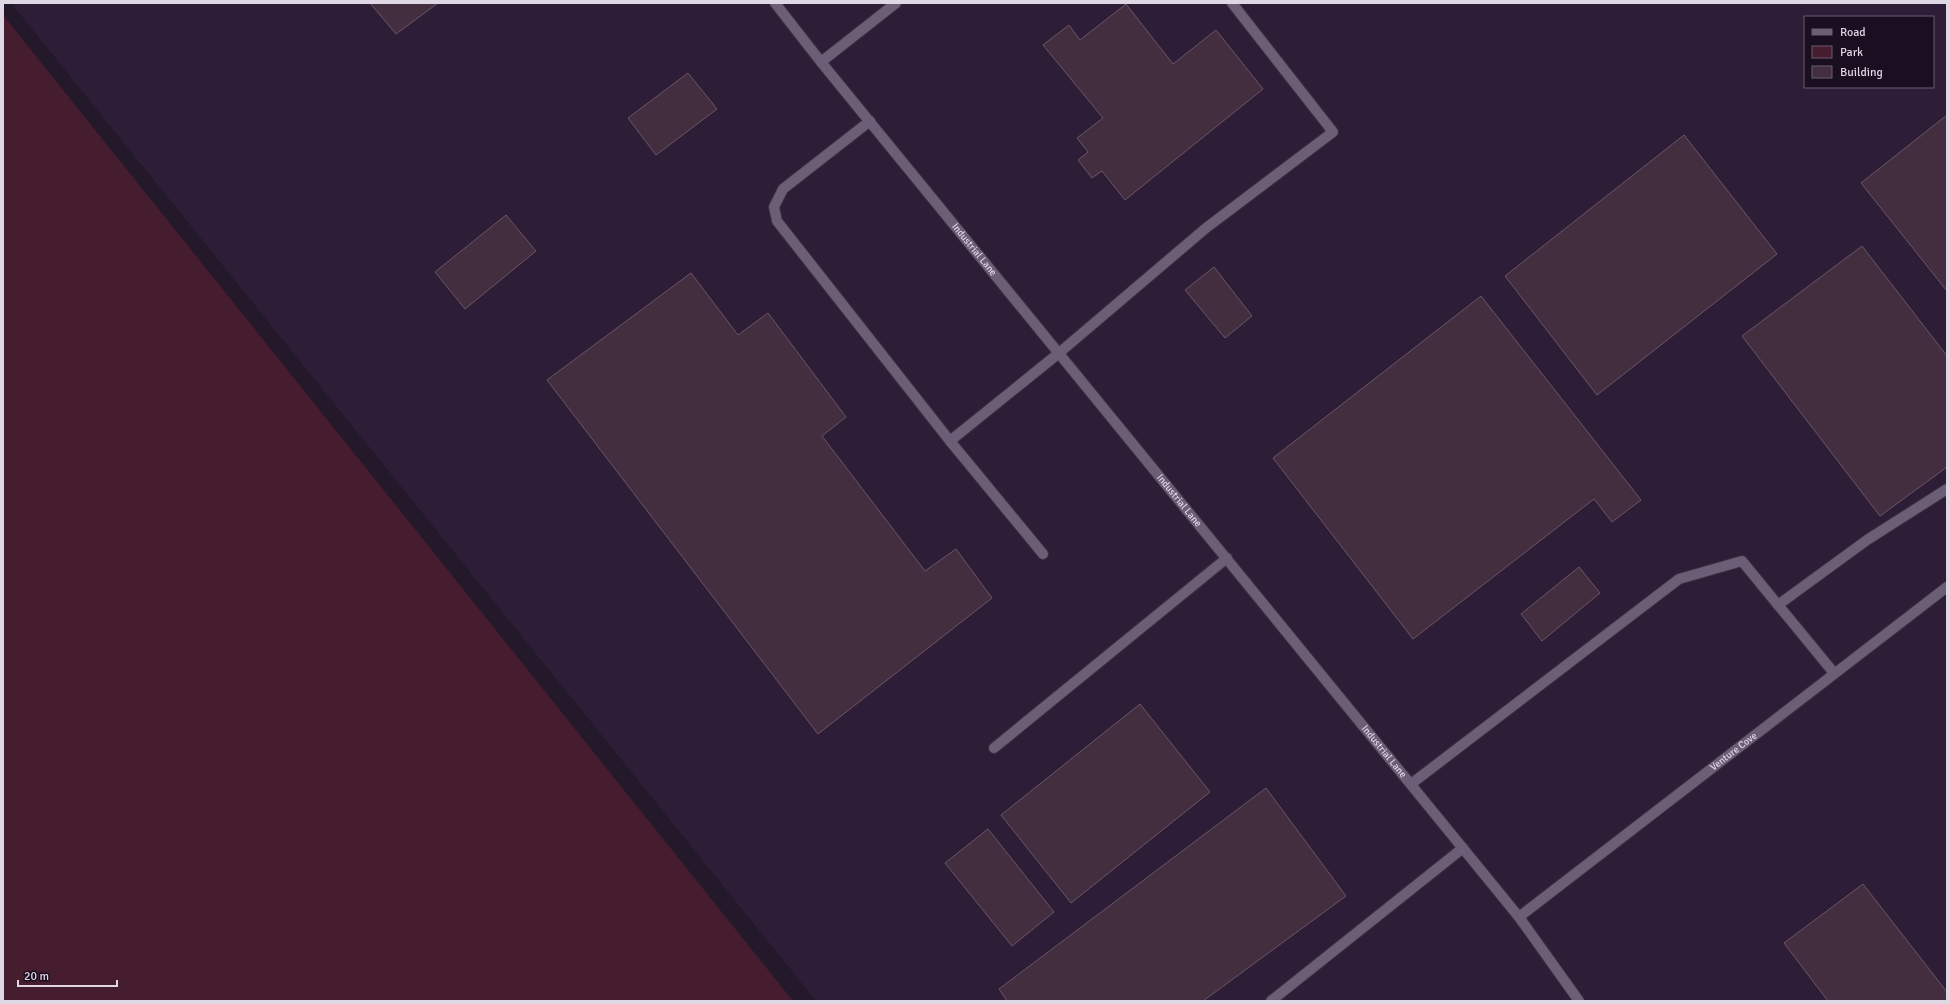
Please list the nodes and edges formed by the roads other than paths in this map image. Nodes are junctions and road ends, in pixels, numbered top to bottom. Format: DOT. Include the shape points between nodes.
graph roads {
  1 [pos="776,3"];
  2 [pos="896,3"];
  3 [pos="1232,3"];
  4 [pos="821,62"];
  5 [pos="870,121"];
  6 [pos="1059,353"];
  7 [pos="950,441"];
  8 [pos="1947,490"];
  9 [pos="1043,554"];
  10 [pos="1227,558"];
  11 [pos="1947,587"];
  12 [pos="1778,605"];
  13 [pos="1834,674"];
  14 [pos="994,748"];
  15 [pos="1411,784"];
  16 [pos="1463,848"];
  17 [pos="1519,917"];
  18 [pos="1271,1001"];
  19 [pos="1579,1001"];
  1 -- 4 [label="street, Industrial Lane"];
  2 -- 4 [label="street"];
  3 -- 6 [label="street" via="1333,132 1206,228"];
  4 -- 5 [label="street, Industrial Lane"];
  5 -- 6 [label="street, Industrial Lane"];
  5 -- 7 [label="street" via="783,189 774,207 777,221"];
  6 -- 7 [label="street"];
  6 -- 10 [label="street, Industrial Lane"];
  7 -- 9 [label="street"];
  8 -- 12 [label="street" via="1867,540"];
  10 -- 14 [label="street"];
  10 -- 15 [label="street, Industrial Lane"];
  11 -- 13 [label="street, Venture Cove"];
  12 -- 13 [label="street"];
  12 -- 15 [label="street" via="1742,561 1679,579"];
  13 -- 17 [label="street, Venture Cove"];
  15 -- 16 [label="street, Industrial Lane"];
  16 -- 17 [label="street, Industrial Lane"];
  16 -- 18 [label="street"];
  17 -- 19 [label="street, Industrial Lane"];
}
